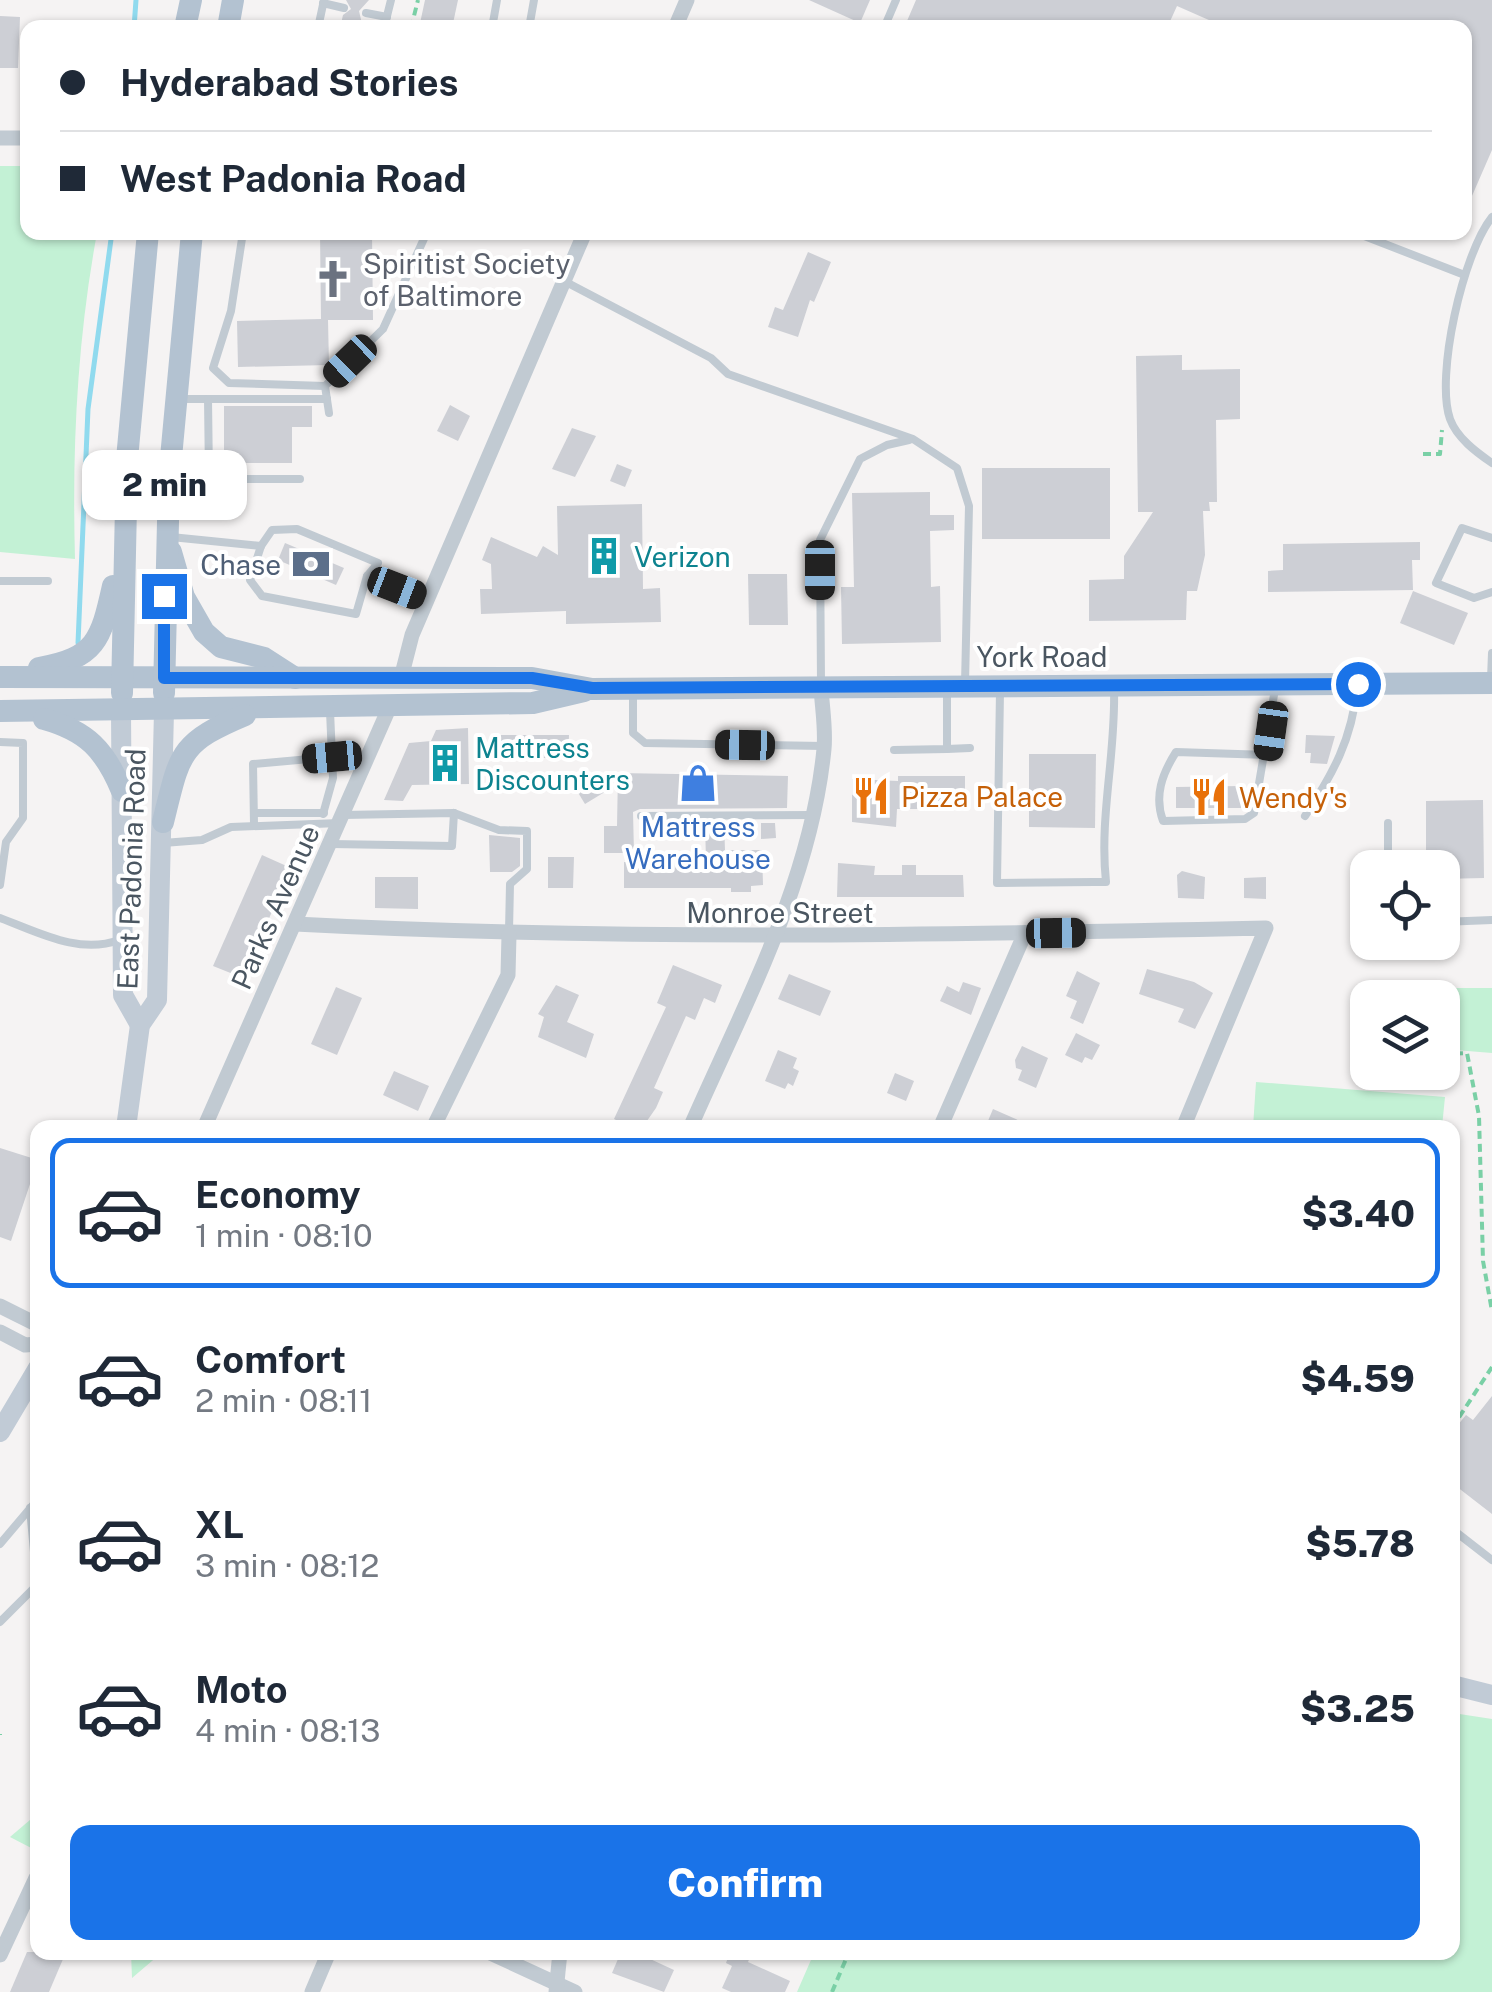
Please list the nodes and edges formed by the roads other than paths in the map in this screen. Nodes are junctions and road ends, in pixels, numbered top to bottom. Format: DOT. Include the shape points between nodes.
graph roads {
  1 [pos="392,0"];
  2 [pos="324,2"];
  3 [pos="344,8"];
  4 [pos="366,12"];
  5 [pos="387,17"];
  6 [pos="386,20"];
  7 [pos="1492,217"];
  8 [pos="147,240"];
  9 [pos="191,240"];
  10 [pos="241,240"];
  11 [pos="423,240"];
  12 [pos="582,240"];
  13 [pos="1375,240"];
  14 [pos="1462,274"];
  15 [pos="564,281"];
  16 [pos="325,386"];
  17 [pos="174,399"];
  18 [pos="208,399"];
  19 [pos="327,400"];
  20 [pos="330,413"];
  21 [pos="913,440"];
  22 [pos="1492,463"];
  23 [pos="209,477"];
  24 [pos="169,479"];
  25 [pos="300,479"];
  26 [pos="166,536"];
  27 [pos="1492,538"];
  28 [pos="124,539"];
  29 [pos="261,546"];
  30 [pos="367,576"];
  31 [pos="0,581"];
  32 [pos="48,581"];
  33 [pos="1492,592"];
  34 [pos="426,599"];
  35 [pos="1492,653"];
  36 [pos="0,676"];
  37 [pos="122,678"];
  38 [pos="164,678"];
  39 [pos="295,678"];
  40 [pos="401,678"];
  41 [pos="1491,683"];
  42 [pos="1358,684"];
  43 [pos="1276,685"];
  44 [pos="1000,686"];
  45 [pos="1114,686"];
  46 [pos="821,687"];
  47 [pos="956,687"];
  48 [pos="592,688"];
  49 [pos="633,688"];
  50 [pos="390,706"];
  51 [pos="330,708"];
  52 [pos="258,709"];
  53 [pos="8,711"];
  54 [pos="121,711"];
  55 [pos="164,711"];
  56 [pos="0,742"];
  57 [pos="824,746"];
  58 [pos="970,748"];
  59 [pos="947,749"];
  60 [pos="894,750"];
  61 [pos="1268,755"];
  62 [pos="332,757"];
  63 [pos="122,791"];
  64 [pos="254,813"];
  65 [pos="324,813"];
  66 [pos="454,814"];
  67 [pos="812,815"];
  68 [pos="641,816"];
  69 [pos="1306,816"];
  70 [pos="342,819"];
  71 [pos="1388,823"];
  72 [pos="254,824"];
  73 [pos="321,824"];
  74 [pos="163,832"];
  75 [pos="3,842"];
  76 [pos="330,844"];
  77 [pos="1388,850"];
  78 [pos="0,885"];
  79 [pos="0,918"];
  80 [pos="1492,920"];
  81 [pos="1460,921"];
  82 [pos="295,924"];
  83 [pos="1025,934"];
  84 [pos="510,935"];
  85 [pos="124,938"];
  86 [pos="773,938"];
  87 [pos="140,1026"];
  88 [pos="127,1120"];
  89 [pos="208,1120"];
  90 [pos="437,1120"];
  91 [pos="693,1120"];
  92 [pos="944,1120"];
  93 [pos="1186,1120"];
  94 [pos="0,1306"];
  95 [pos="30,1321"];
  96 [pos="0,1332"];
  97 [pos="30,1345"];
  98 [pos="30,1381"];
  99 [pos="0,1432"];
  100 [pos="30,1508"];
  101 [pos="1460,1535"];
  102 [pos="0,1544"];
  103 [pos="1492,1560"];
  104 [pos="30,1597"];
  105 [pos="0,1622"];
  106 [pos="1460,1687"];
  107 [pos="1492,1696"];
  108 [pos="30,1889"];
  109 [pos="4,1938"];
  110 [pos="0,1955"];
  111 [pos="326,1960"];
  112 [pos="504,1960"];
  113 [pos="560,1960"];
  114 [pos="558,1987"];
  115 [pos="312,1992"];
  116 [pos="575,1992"];
  1 -- 5 [label="lane"];
  2 -- 3 [label="lane"];
  4 -- 5 [label="lane"];
  5 -- 6 [label="lane"];
  7 -- 14 [label="lane"];
  8 -- 28 [label="main road" via="134,343"];
  9 -- 17 [label="main road"];
  10 -- 16 [label="lane" via="231,311 213,368 229,383"];
  11 -- 16 [label="lane" via="383,329"];
  12 -- 15 [label="street"];
  13 -- 14 [label="lane"];
  14 -- 22 [label="lane" via="1452,325 1450,418"];
  15 -- 21 [label="lane" via="711,358 728,374"];
  15 -- 34 [label="street"];
  16 -- 19 [label="lane"];
  17 -- 18 [label="lane"];
  17 -- 24 [label="main road"];
  18 -- 19 [label="lane"];
  18 -- 23 [label="lane"];
  19 -- 20 [label="lane"];
  21 -- 46 [label="lane" via="887,444 860,459 820,540"];
  21 -- 47 [label="lane" via="957,468 969,506"];
  23 -- 24 [label="lane"];
  23 -- 25 [label="lane"];
  24 -- 26 [label="main road"];
  26 -- 29 [label="lane"];
  26 -- 38 [label="main road"];
  26 -- 39 [label="main road" via="184,597 204,632 221,647 264,658"];
  27 -- 33 [label="lane" via="1462,528 1436,583 1474,598"];
  28 -- 36 [label="main road" via="105,622 90,650 64,664"];
  28 -- 37 [label="main road"];
  29 -- 30 [label="lane" via="272,530 298,529 378,562"];
  29 -- 30 [label="lane" via="250,580 262,596 356,614"];
  30 -- 34 [label="lane"];
  31 -- 32 [label="lane"];
  34 -- 40 [label="street"];
  35 -- 41 [label="lane"];
  36 -- 37 [label="main road, York Road"];
  37 -- 38 [label="main road, York Road"];
  37 -- 54 [label="main road"];
  38 -- 39 [label="main road, York Road"];
  38 -- 55 [label="main road"];
  39 -- 40 [label="main road, York Road"];
  40 -- 48 [label="main road, York Road" via="532,678"];
  41 -- 42 [label="main road, York Road"];
  42 -- 43 [label="main road, York Road"];
  42 -- 69 [label="lane" via="1349,737"];
  43 -- 45 [label="main road, York Road"];
  43 -- 61 [label="lane"];
  44 -- 45 [label="main road, York Road"];
  44 -- 45 [label="lane" via="997,883 1106,882 1101,840"];
  44 -- 47 [label="main road, York Road"];
  46 -- 47 [label="main road, York Road"];
  46 -- 49 [label="main road, York Road"];
  46 -- 57 [label="street"];
  47 -- 59 [label="lane"];
  48 -- 49 [label="main road, York Road"];
  48 -- 50 [label="main road, York Road" via="533,703"];
  49 -- 57 [label="lane" via="633,732 645,744"];
  50 -- 51 [label="main road, York Road"];
  50 -- 70 [label="street, Parks Avenue"];
  51 -- 52 [label="main road, York Road"];
  51 -- 62 [label="lane"];
  52 -- 55 [label="main road, York Road"];
  52 -- 74 [label="main road" via="193,739 176,769"];
  53 -- 54 [label="main road, York Road"];
  53 -- 63 [label="main road" via="72,726 90,738"];
  54 -- 55 [label="main road, York Road"];
  54 -- 63 [label="street, East Padonia Road"];
  55 -- 74 [label="street, East Padonia Road"];
  56 -- 75 [label="lane" via="23,744 23,818"];
  57 -- 67 [label="street"];
  58 -- 59 [label="lane"];
  59 -- 60 [label="lane"];
  61 -- 61 [label="lane" via="1176,752 1160,791 1162,821 1245,820 1254,814"];
  62 -- 64 [label="lane" via="254,764"];
  62 -- 65 [label="lane"];
  63 -- 85 [label="street, East Padonia Road"];
  64 -- 65 [label="lane"];
  64 -- 72 [label="lane"];
  65 -- 73 [label="lane"];
  66 -- 70 [label="lane"];
  66 -- 76 [label="lane" via="452,846"];
  66 -- 84 [label="lane" via="499,830 527,831 526,870 510,884"];
  67 -- 68 [label="lane"];
  67 -- 86 [label="street"];
  70 -- 73 [label="lane"];
  70 -- 76 [label="street, Parks Avenue"];
  71 -- 77 [label="lane"];
  72 -- 73 [label="lane"];
  72 -- 74 [label="lane" via="202,840"];
  74 -- 87 [label="street, East Padonia Road" via="157,1000"];
  75 -- 78 [label="lane"];
  76 -- 82 [label="street, Parks Avenue"];
  79 -- 85 [label="lane" via="70,944"];
  80 -- 81 [label="lane"];
  82 -- 84 [label="street, Monroe Street"];
  82 -- 89 [label="street, Parks Avenue"];
  83 -- 86 [label="street, Monroe Street"];
  83 -- 92 [label="street"];
  83 -- 93 [label="street, Monroe Street" via="1266,928"];
  84 -- 86 [label="street, Monroe Street"];
  84 -- 90 [label="street" via="508,974"];
  85 -- 87 [label="street, East Padonia Road" via="124,995"];
  86 -- 91 [label="street"];
  87 -- 88 [label="street, East Padonia Road"];
  94 -- 95 [label="street"];
  96 -- 97 [label="street"];
  98 -- 99 [label="street"];
  100 -- 102 [label="lane"];
  101 -- 103 [label="lane"];
  104 -- 105 [label="lane"];
  106 -- 107 [label="street"];
  108 -- 109 [label="street"];
  109 -- 110 [label="street"];
  111 -- 115 [label="street"];
  112 -- 114 [label="street"];
  113 -- 114 [label="street"];
  114 -- 116 [label="street"];
}
